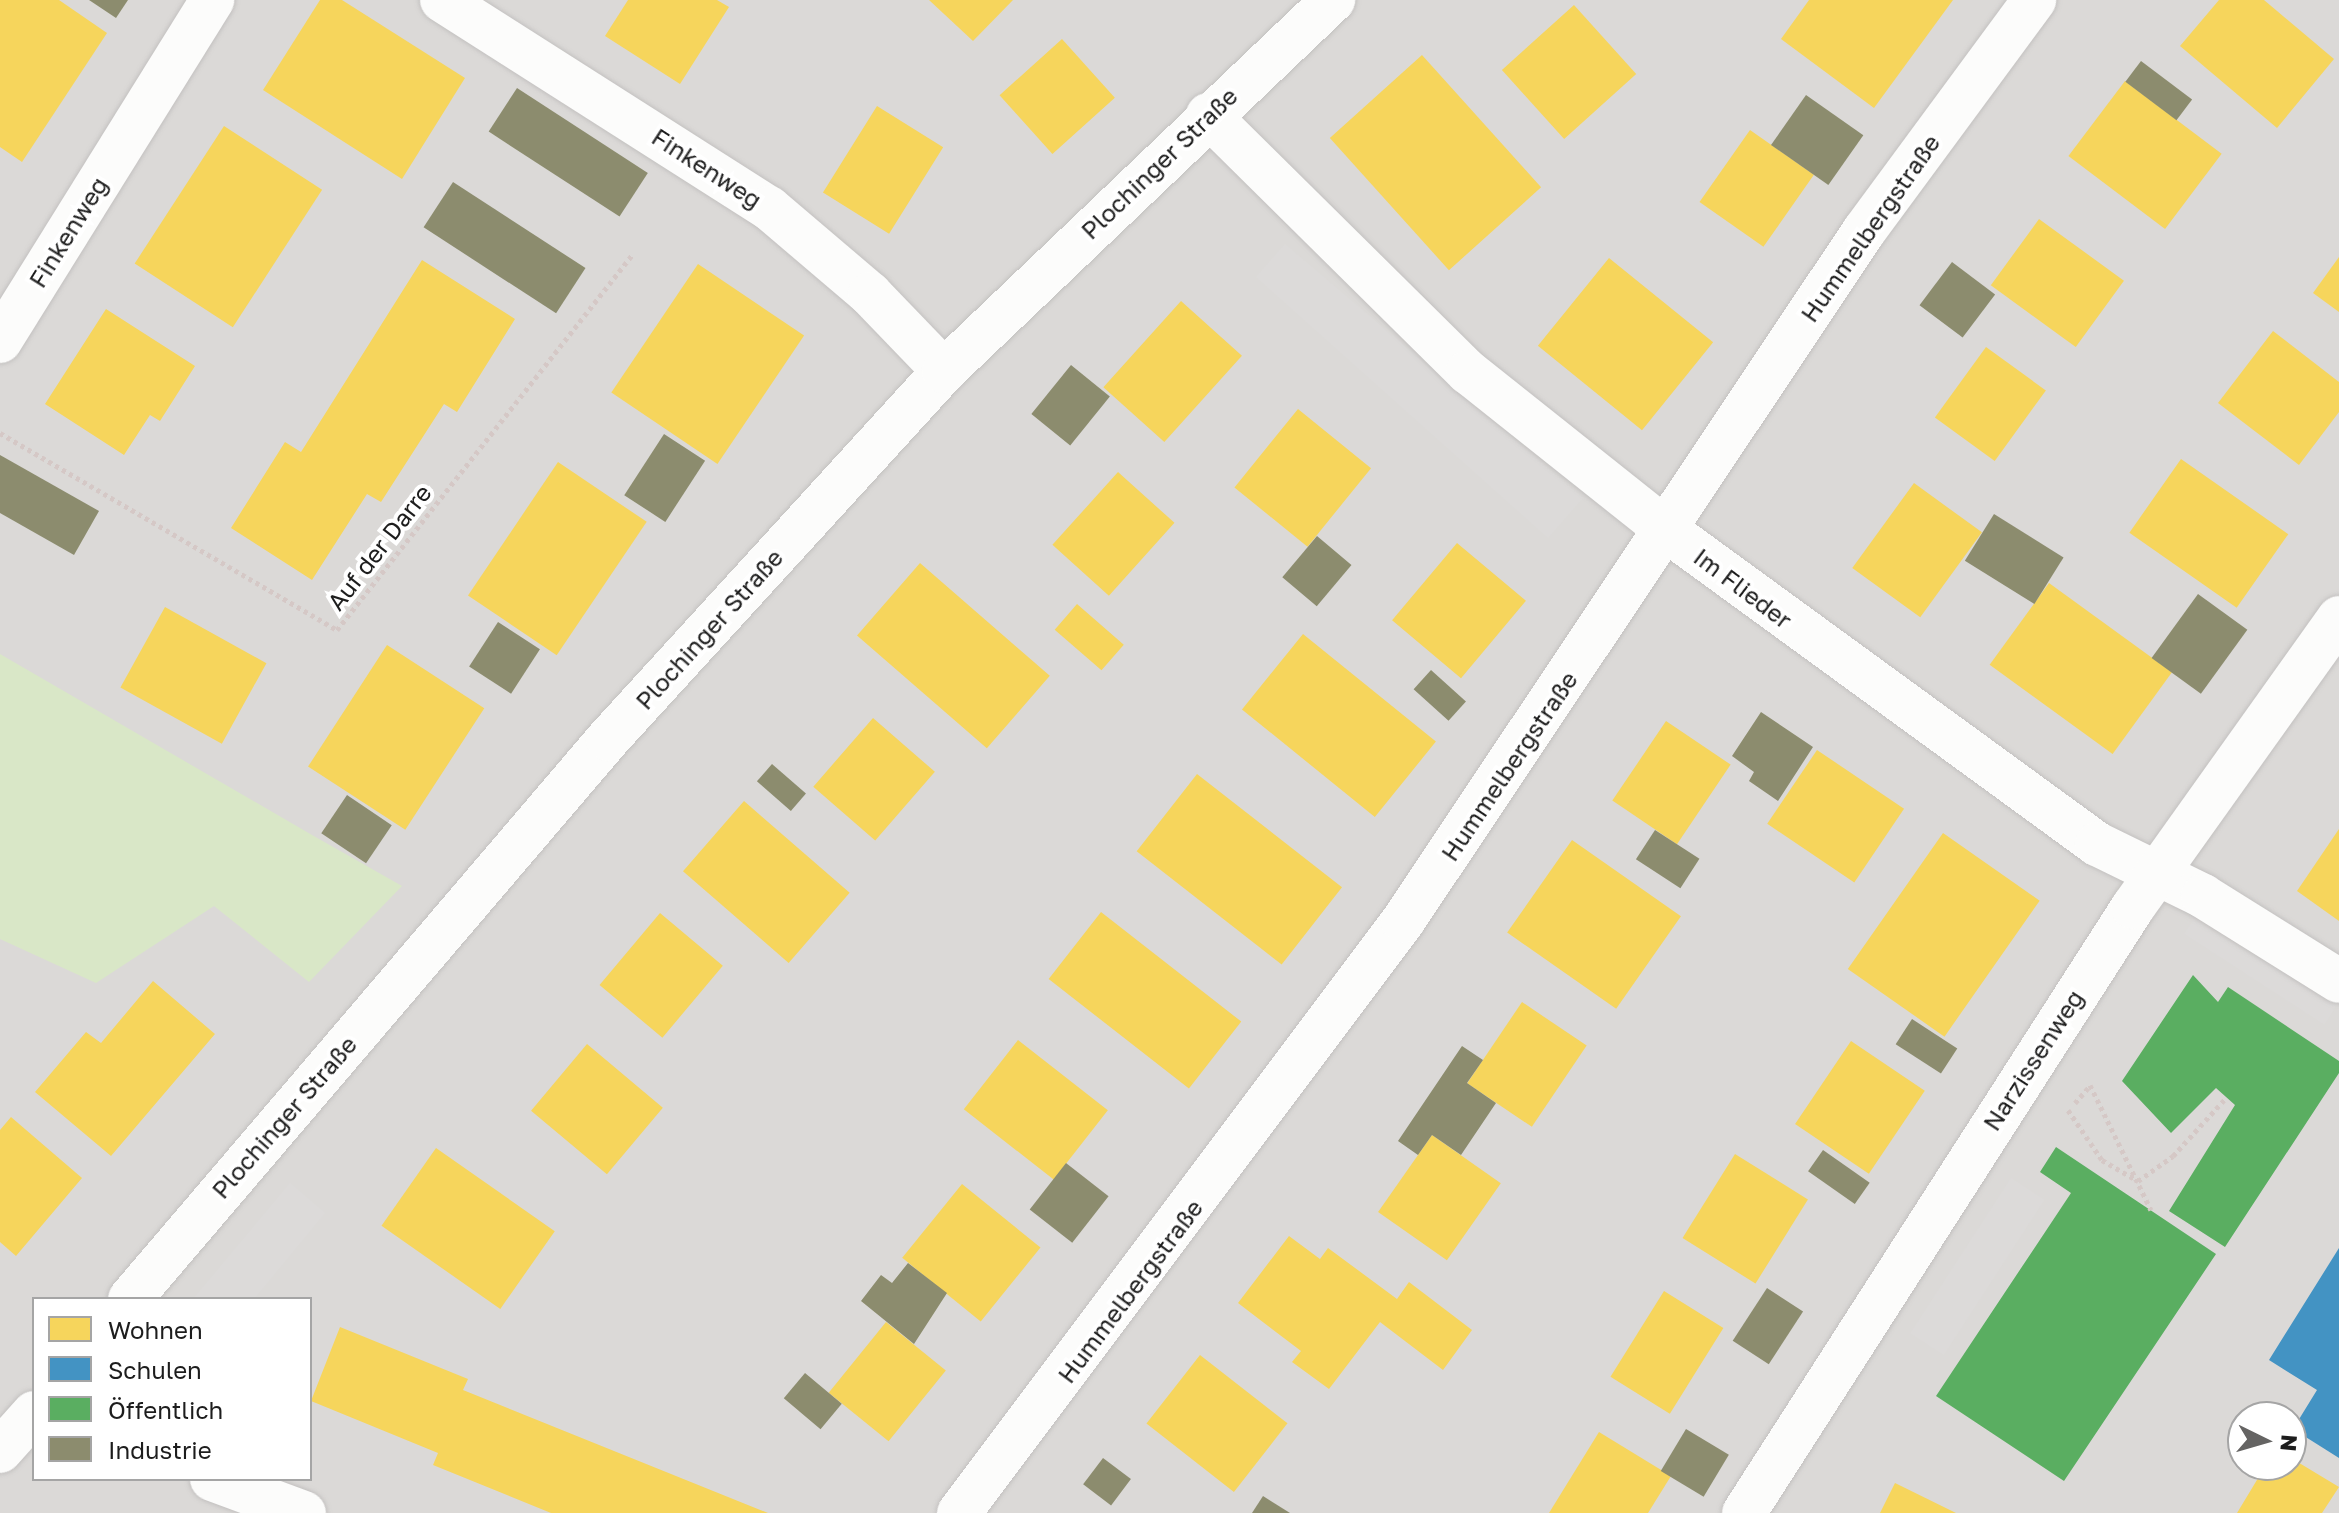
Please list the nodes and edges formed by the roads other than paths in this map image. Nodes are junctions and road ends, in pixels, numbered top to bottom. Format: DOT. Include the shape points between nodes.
graph roads {
  1 [pos="212,0"];
  2 [pos="442,0"];
  3 [pos="1333,0"];
  4 [pos="2034,0"];
  5 [pos="1208,115"];
  6 [pos="0,341"];
  7 [pos="944,371"];
  8 [pos="1669,532"];
  9 [pos="2339,618"];
  10 [pos="2157,875"];
  11 [pos="2339,981"];
  12 [pos="132,1297"];
  13 [pos="25,1413"];
  14 [pos="0,1451"];
  15 [pos="217,1481"];
  16 [pos="304,1513"];
  17 [pos="959,1513"];
  18 [pos="1744,1513"];
  1 -- 6 [label="street, Finkenweg"];
  2 -- 7 [label="street, Finkenweg" via="769,208 870,294"];
  3 -- 5 [label="street, Plochinger Straße"];
  4 -- 8 [label="street, Hummelbergstraße" via="1864,231"];
  5 -- 7 [label="street, Plochinger Straße"];
  5 -- 8 [label="street, Im Flieder" via="1468,372"];
  7 -- 12 [label="street, Plochinger Straße" via="608,739"];
  8 -- 10 [label="street, Im Flieder" via="2013,788"];
  8 -- 17 [label="street, Hummelbergstraße" via="1403,921"];
  9 -- 10 [label="street, Narzissenweg"];
  10 -- 11 [label="street, Im Flieder"];
  10 -- 18 [label="street, Narzissenweg"];
  13 -- 14 [label="street"];
  15 -- 16 [label="street"];
}
